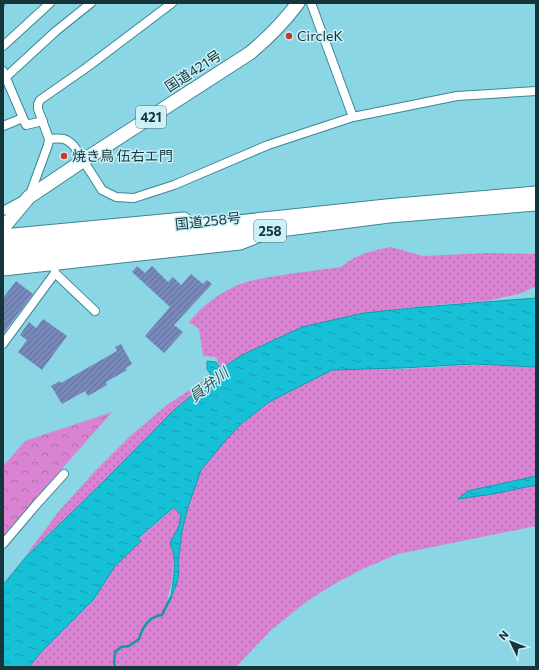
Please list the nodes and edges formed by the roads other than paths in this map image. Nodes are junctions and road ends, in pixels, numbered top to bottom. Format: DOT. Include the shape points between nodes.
graph roads {
  1 [pos="50,3"];
  2 [pos="92,3"];
  3 [pos="172,3"];
  4 [pos="298,3"];
  5 [pos="311,3"];
  6 [pos="3,46"];
  7 [pos="4,74"];
  8 [pos="536,91"];
  9 [pos="353,117"];
  10 [pos="23,118"];
  11 [pos="43,121"];
  12 [pos="3,126"];
  13 [pos="49,139"];
  14 [pos="84,160"];
  15 [pos="536,193"];
  16 [pos="30,197"];
  17 [pos="536,204"];
  18 [pos="3,211"];
  19 [pos="320,213"];
  20 [pos="3,228"];
  21 [pos="272,230"];
  22 [pos="3,236"];
  23 [pos="3,247"];
  24 [pos="3,258"];
  25 [pos="3,268"];
  26 [pos="54,268"];
  27 [pos="95,311"];
  28 [pos="3,344"];
  29 [pos="64,474"];
  30 [pos="3,544"];
  1 -- 6 [label="street"];
  2 -- 7 [label="street"];
  3 -- 11 [label="street" via="40,100 38,109"];
  4 -- 14 [label="highway, 国道421号 / 421" via="285,21 250,53"];
  5 -- 9 [label="street"];
  7 -- 10 [label="street"];
  8 -- 9 [label="street" via="457,96"];
  9 -- 14 [label="street" via="268,145 174,185 134,198 116,197 102,190"];
  10 -- 11 [label="street" via="26,125"];
  10 -- 12 [label="street"];
  11 -- 13 [label="street"];
  13 -- 14 [label="street" via="68,140"];
  13 -- 16 [label="street"];
  14 -- 16 [label="highway, 国道421号 / 421"];
  15 -- 19 [label="highway, 国道258号 / 258"];
  16 -- 18 [label="street"];
  16 -- 20 [label="highway, 国道421号 / 421"];
  17 -- 21 [label="highway, 国道258号 / 258" via="388,216"];
  19 -- 22 [label="highway" via="279,210"];
  19 -- 23 [label="highway, 国道258号 / 258"];
  21 -- 24 [label="highway, 国道258号 / 258"];
  21 -- 26 [label="highway" via="240,243"];
  25 -- 26 [label="highway"];
  26 -- 27 [label="street"];
  26 -- 28 [label="street"];
  29 -- 30 [label="street"];
}
